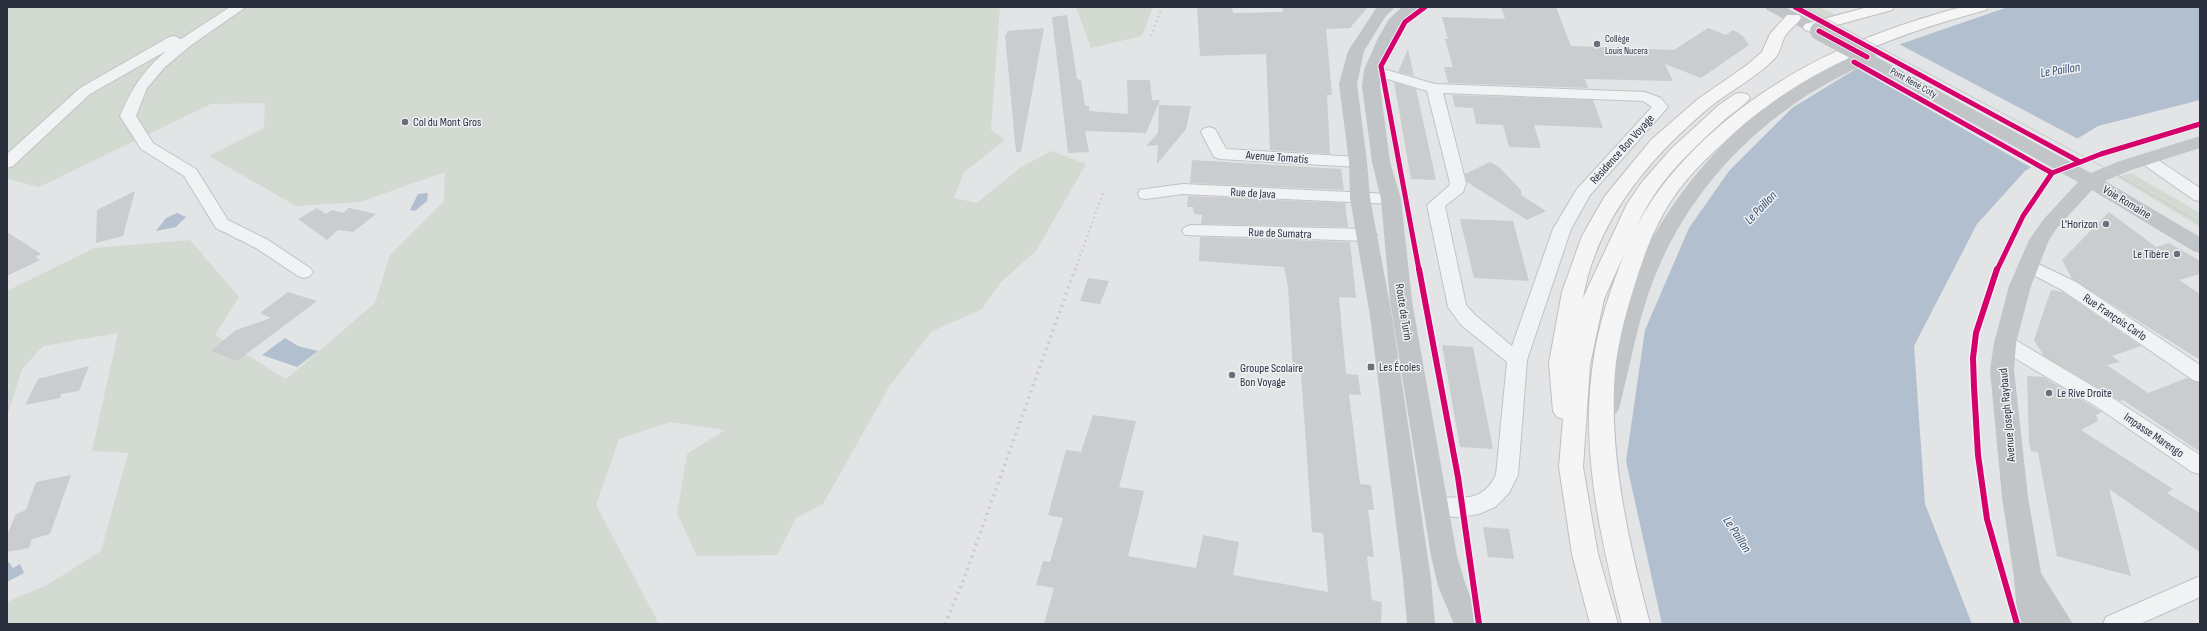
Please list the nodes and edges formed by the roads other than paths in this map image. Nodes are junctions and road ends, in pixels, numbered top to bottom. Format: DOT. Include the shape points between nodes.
graph roads {
  1 [pos="224,7"];
  2 [pos="239,7"];
  3 [pos="1387,7"];
  4 [pos="1412,7"];
  5 [pos="1773,7"];
  6 [pos="1886,7"];
  7 [pos="1940,7"];
  8 [pos="1980,7"];
  9 [pos="1793,18"];
  10 [pos="1815,29"];
  11 [pos="1867,57"];
  12 [pos="1372,70"];
  13 [pos="1434,88"];
  14 [pos="1209,132"];
  15 [pos="2200,142"];
  16 [pos="2053,159"];
  17 [pos="2146,159"];
  18 [pos="1358,162"];
  19 [pos="7,163"];
  20 [pos="2090,181"];
  21 [pos="1146,194"];
  22 [pos="2200,196"];
  23 [pos="1360,198"];
  24 [pos="1391,199"];
  25 [pos="1191,231"];
  26 [pos="1368,235"];
  27 [pos="2200,246"];
  28 [pos="2028,265"];
  29 [pos="304,272"];
  30 [pos="2005,343"];
  31 [pos="1518,360"];
  32 [pos="2200,375"];
  33 [pos="1602,428"];
  34 [pos="1571,466"];
  35 [pos="2200,466"];
  36 [pos="1436,507"];
  37 [pos="2028,577"];
  38 [pos="2200,586"];
  39 [pos="1421,624"];
  40 [pos="1468,624"];
  41 [pos="1604,624"];
  42 [pos="1636,624"];
  43 [pos="2035,624"];
  44 [pos="2059,624"];
  45 [pos="2115,624"];
  1 -- 19 [label="street" via="141,60 85,91"];
  2 -- 29 [label="street" via="165,59 140,88 128,116 147,146 190,173 222,224 262,244"];
  3 -- 18 [label="main road, Route de Turin" via="1379,14 1356,51 1348,84"];
  4 -- 12 [label="main road, Route de Turin" via="1395,22"];
  5 -- 9 [label="main road, Pont René Coty"];
  6 -- 10 [label="main road"];
  7 -- 34 [label="main road" via="1842,40 1768,79 1725,109 1678,153 1649,186 1637,204 1593,299 1579,365"];
  8 -- 33 [label="main road" via="1946,15 1890,34 1854,47 1824,62 1782,85 1741,115 1696,159 1667,192 1632,259 1617,305 1607,349 1602,387"];
  9 -- 10 [label="main road, Pont René Coty"];
  9 -- 34 [label="main road" via="1778,34 1770,54 1698,108 1658,144 1615,196 1592,236 1573,292 1560,362"];
  10 -- 11 [label="main road, Pont René Coty, bridge"];
  11 -- 16 [label="main road, Pont René Coty"];
  11 -- 33 [label="main road" via="1798,90 1756,122 1711,166 1667,229 1638,292"];
  12 -- 13 [label="street, Résidence Bon Voyage"];
  12 -- 24 [label="main road, Route de Turin" via="1371,86 1380,162"];
  13 -- 31 [label="street" via="1458,183 1457,188 1436,205 1457,307 1468,320"];
  13 -- 31 [label="street, Résidence Bon Voyage" via="1645,97 1660,107 1583,193 1562,229"];
  14 -- 18 [label="street, Avenue Tomatis" via="1220,154"];
  15 -- 17 [label="main road"];
  16 -- 20 [label="main road, Voie Romaine"];
  17 -- 20 [label="main road"];
  17 -- 22 [label="street"];
  18 -- 23 [label="main road, Route de Turin"];
  20 -- 27 [label="main road, Voie Romaine"];
  20 -- 28 [label="main road, Avenue Joseph Raybaud" via="2050,224 2039,240"];
  21 -- 23 [label="street, Rue de Java" via="1183,189"];
  23 -- 24 [label="street, Rue de Java"];
  23 -- 26 [label="main road, Route de Turin"];
  24 -- 36 [label="main road, Route de Turin" via="1401,301"];
  25 -- 26 [label="street, Rue de Sumatra"];
  26 -- 39 [label="main road, Route de Turin" via="1417,579"];
  28 -- 30 [label="main road, Avenue Joseph Raybaud"];
  28 -- 32 [label="street, Rue François Carlo" via="2069,286"];
  30 -- 35 [label="street, Impasse Marengo" via="2060,373"];
  30 -- 37 [label="main road, Avenue Joseph Raybaud" via="2002,370 2004,391 2015,497"];
  31 -- 36 [label="street, Résidence Bon Voyage" via="1507,475 1501,488 1492,500 1465,509"];
  33 -- 42 [label="main road" via="1618,555"];
  34 -- 41 [label="main road" via="1584,554"];
  36 -- 40 [label="main road, Route de Turin" via="1452,586"];
  37 -- 43 [label="main road, Avenue Joseph Raybaud" via="2031,614"];
  37 -- 44 [label="main road, Avenue Joseph Raybaud"];
  38 -- 45 [label="street"];
}
